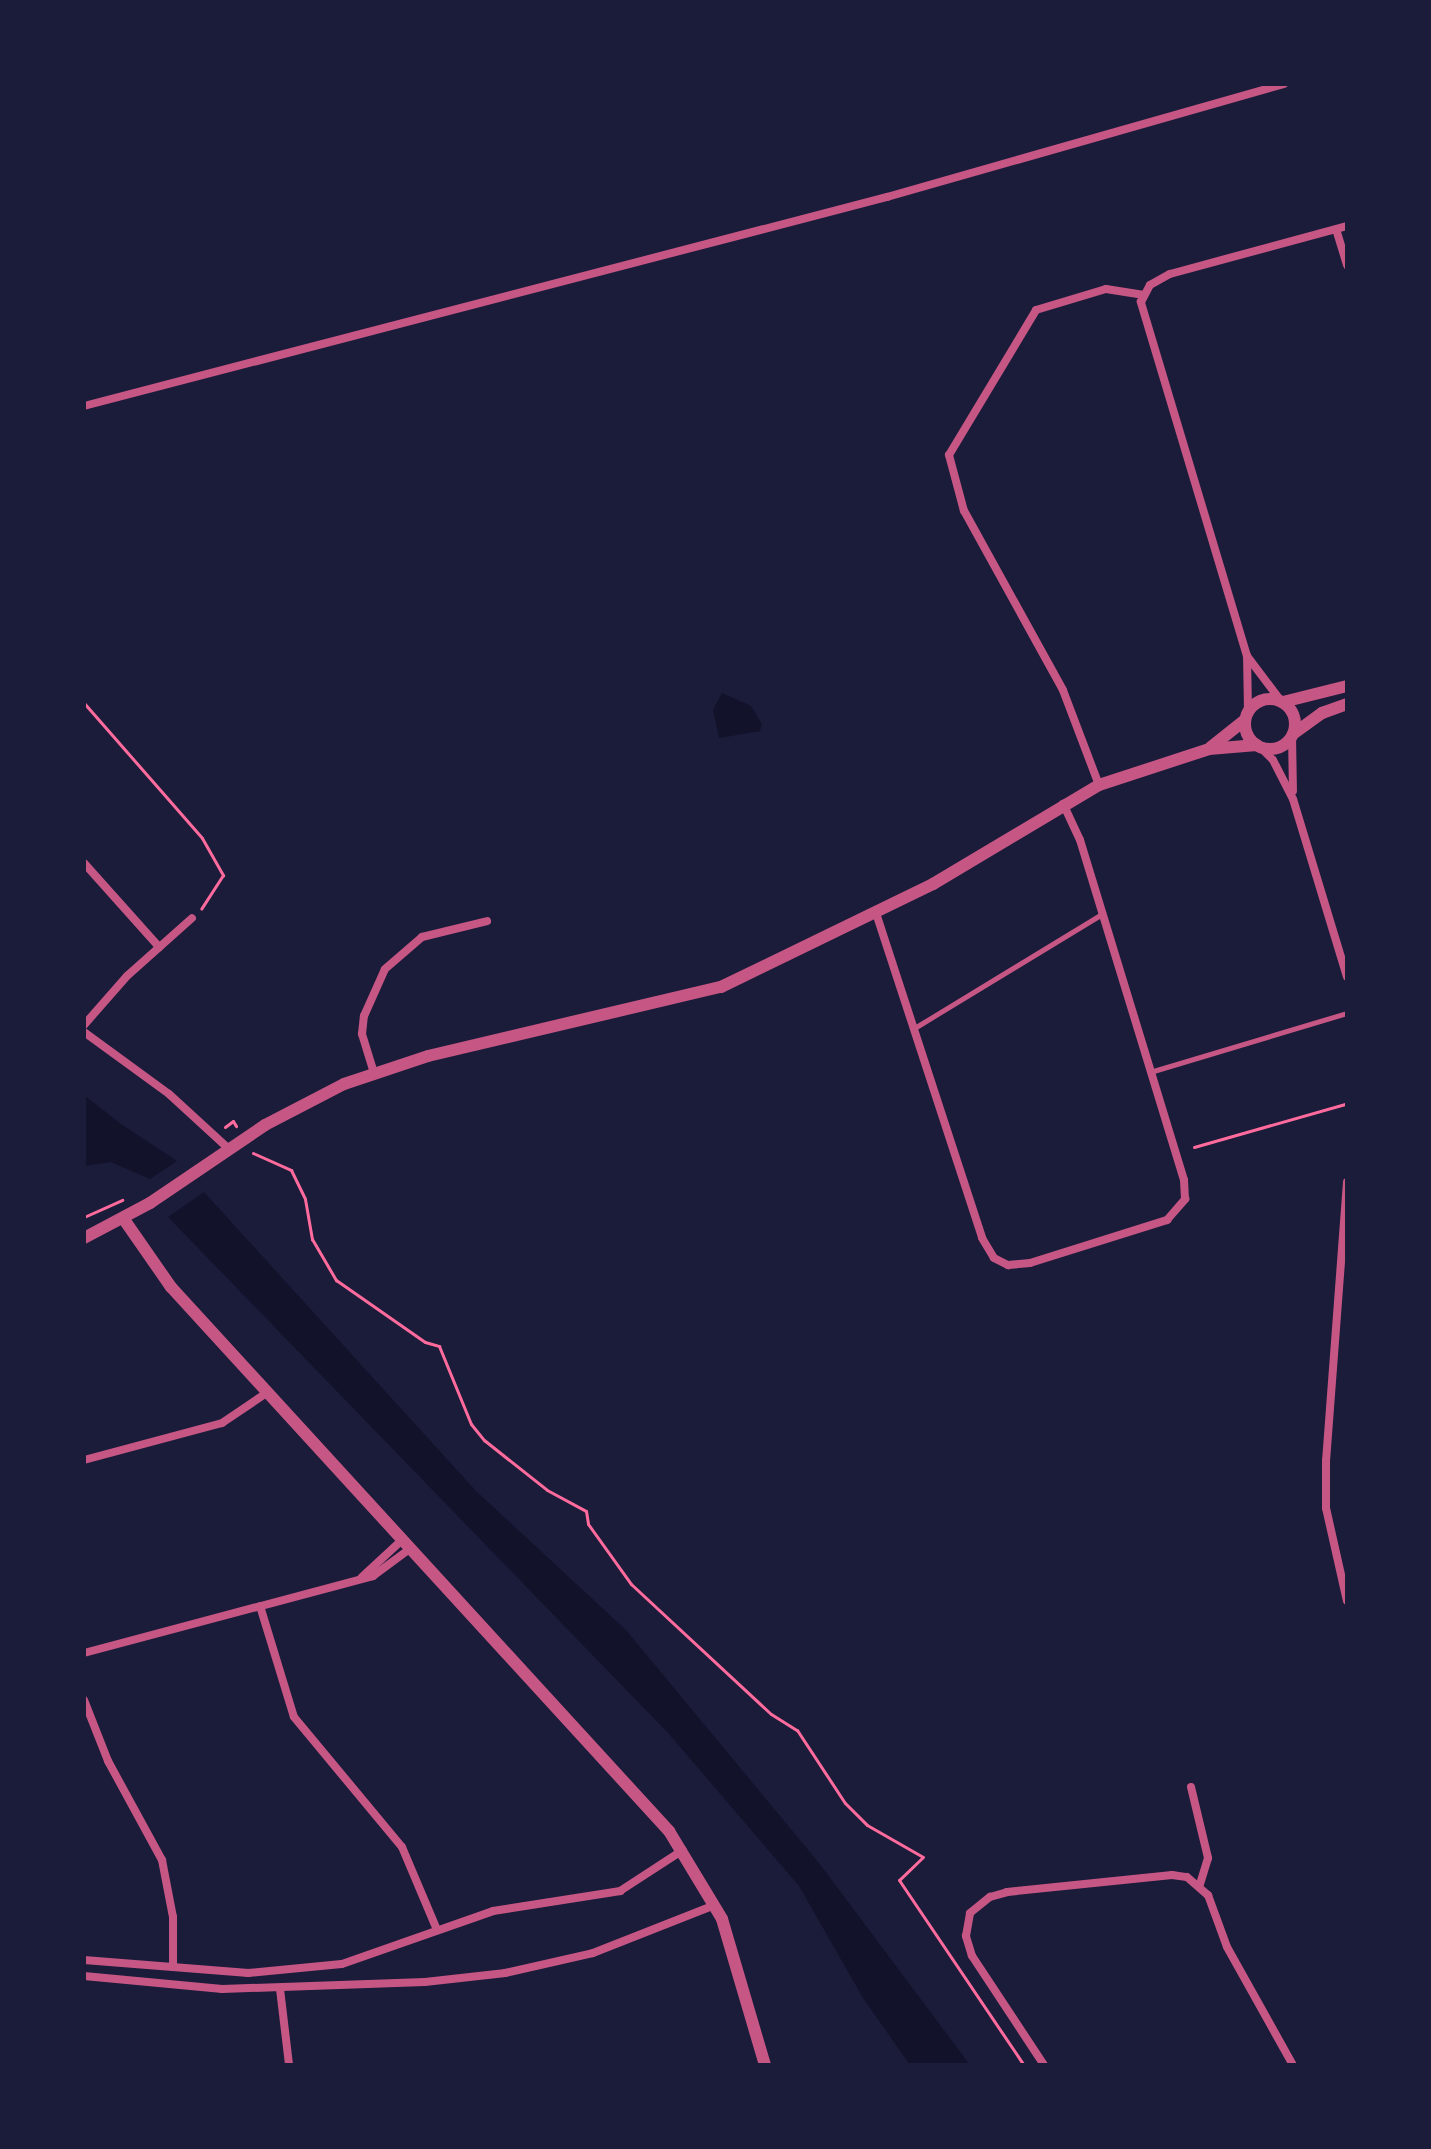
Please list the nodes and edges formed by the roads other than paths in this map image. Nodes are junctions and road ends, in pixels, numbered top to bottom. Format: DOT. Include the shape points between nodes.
graph roads {
  1 [pos="1284,84"];
  2 [pos="1347,226"];
  3 [pos="1336,229"];
  4 [pos="1347,265"];
  5 [pos="1143,295"];
  6 [pos="84,406"];
  7 [pos="1247,656"];
  8 [pos="1347,686"];
  9 [pos="1282,701"];
  10 [pos="1347,704"];
  11 [pos="1246,716"];
  12 [pos="1292,735"];
  13 [pos="1258,746"];
  14 [pos="1209,749"];
  15 [pos="1099,785"];
  16 [pos="1293,799"];
  17 [pos="1063,804"];
  18 [pos="84,863"];
  19 [pos="876,913"];
  20 [pos="1102,914"];
  21 [pos="192,918"];
  22 [pos="487,921"];
  23 [pos="159,947"];
  24 [pos="1347,977"];
  25 [pos="1347,1013"];
  26 [pos="84,1025"];
  27 [pos="916,1027"];
  28 [pos="84,1032"];
  29 [pos="1150,1072"];
  30 [pos="374,1073"];
  31 [pos="229,1149"];
  32 [pos="1347,1182"];
  33 [pos="123,1218"];
  34 [pos="84,1238"];
  35 [pos="1337,1275"];
  36 [pos="1347,1275"];
  37 [pos="1336,1287"];
  38 [pos="1347,1287"];
  39 [pos="268,1392"];
  40 [pos="84,1460"];
  41 [pos="407,1543"];
  42 [pos="1347,1601"];
  43 [pos="260,1606"];
  44 [pos="84,1653"];
  45 [pos="84,1700"];
  46 [pos="1191,1787"];
  47 [pos="684,1850"];
  48 [pos="1200,1885"];
  49 [pos="716,1905"];
  50 [pos="437,1930"];
  51 [pos="84,1960"];
  52 [pos="173,1967"];
  53 [pos="84,1976"];
  54 [pos="280,1989"];
  55 [pos="289,2065"];
  56 [pos="765,2065"];
  57 [pos="1044,2065"];
  58 [pos="1293,2065"];
  1 -- 6 [label="street" via="887,197"];
  2 -- 3 [label="street"];
  3 -- 4 [label="street"];
  3 -- 5 [label="street" via="1170,274"];
  5 -- 7 [label="street" via="1144,323"];
  5 -- 15 [label="street" via="1106,289 1036,310 949,455 964,511 1063,690"];
  7 -- 9 [label="street"];
  7 -- 11 [label="street"];
  8 -- 9 [label="street"];
  9 -- 11 [label="street" via="1259,701"];
  9 -- 12 [label="street" via="1293,712"];
  10 -- 12 [label="street" via="1322,713"];
  11 -- 13 [label="street" via="1247,735"];
  11 -- 14 [label="street"];
  12 -- 13 [label="street" via="1274,749"];
  12 -- 16 [label="street"];
  13 -- 14 [label="street"];
  13 -- 16 [label="street" via="1273,760"];
  14 -- 15 [label="street"];
  15 -- 17 [label="street"];
  16 -- 24 [label="street"];
  17 -- 19 [label="street"];
  17 -- 20 [label="street"];
  18 -- 23 [label="street"];
  19 -- 27 [label="street"];
  19 -- 30 [label="street" via="706,993"];
  20 -- 27 [label="lane"];
  20 -- 29 [label="street"];
  21 -- 23 [label="street"];
  22 -- 30 [label="street" via="422,937 385,969 364,1016 362,1034"];
  23 -- 26 [label="street"];
  25 -- 29 [label="lane"];
  27 -- 29 [label="street" via="982,1238 994,1258 1008,1265 1160,1223 1179,1208 1184,1180"];
  28 -- 31 [label="street"];
  30 -- 31 [label="street" via="307,1101"];
  31 -- 33 [label="street"];
  32 -- 35 [label="street"];
  33 -- 34 [label="street"];
  33 -- 39 [label="street" via="154,1268"];
  35 -- 36 [label="street"];
  35 -- 37 [label="street"];
  37 -- 38 [label="street"];
  37 -- 42 [label="street" via="1326,1508"];
  39 -- 40 [label="street" via="222,1423"];
  39 -- 41 [label="street"];
  41 -- 43 [label="street" via="359,1580"];
  41 -- 47 [label="street"];
  43 -- 44 [label="street"];
  43 -- 50 [label="street" via="294,1717 402,1847"];
  45 -- 52 [label="street" via="108,1761 162,1860 173,1917"];
  46 -- 48 [label="street" via="1208,1858"];
  47 -- 49 [label="street"];
  47 -- 50 [label="street" via="620,1891 546,1899"];
  48 -- 57 [label="street" via="1172,1875 1007,1892 990,1897 970,1913 966,1936 972,1956"];
  48 -- 58 [label="street" via="1227,1947"];
  49 -- 54 [label="street" via="593,1953 505,1973"];
  49 -- 56 [label="street"];
  50 -- 52 [label="street" via="342,1964 297,1971"];
  51 -- 52 [label="street"];
  53 -- 54 [label="street"];
  54 -- 55 [label="street"];
}
